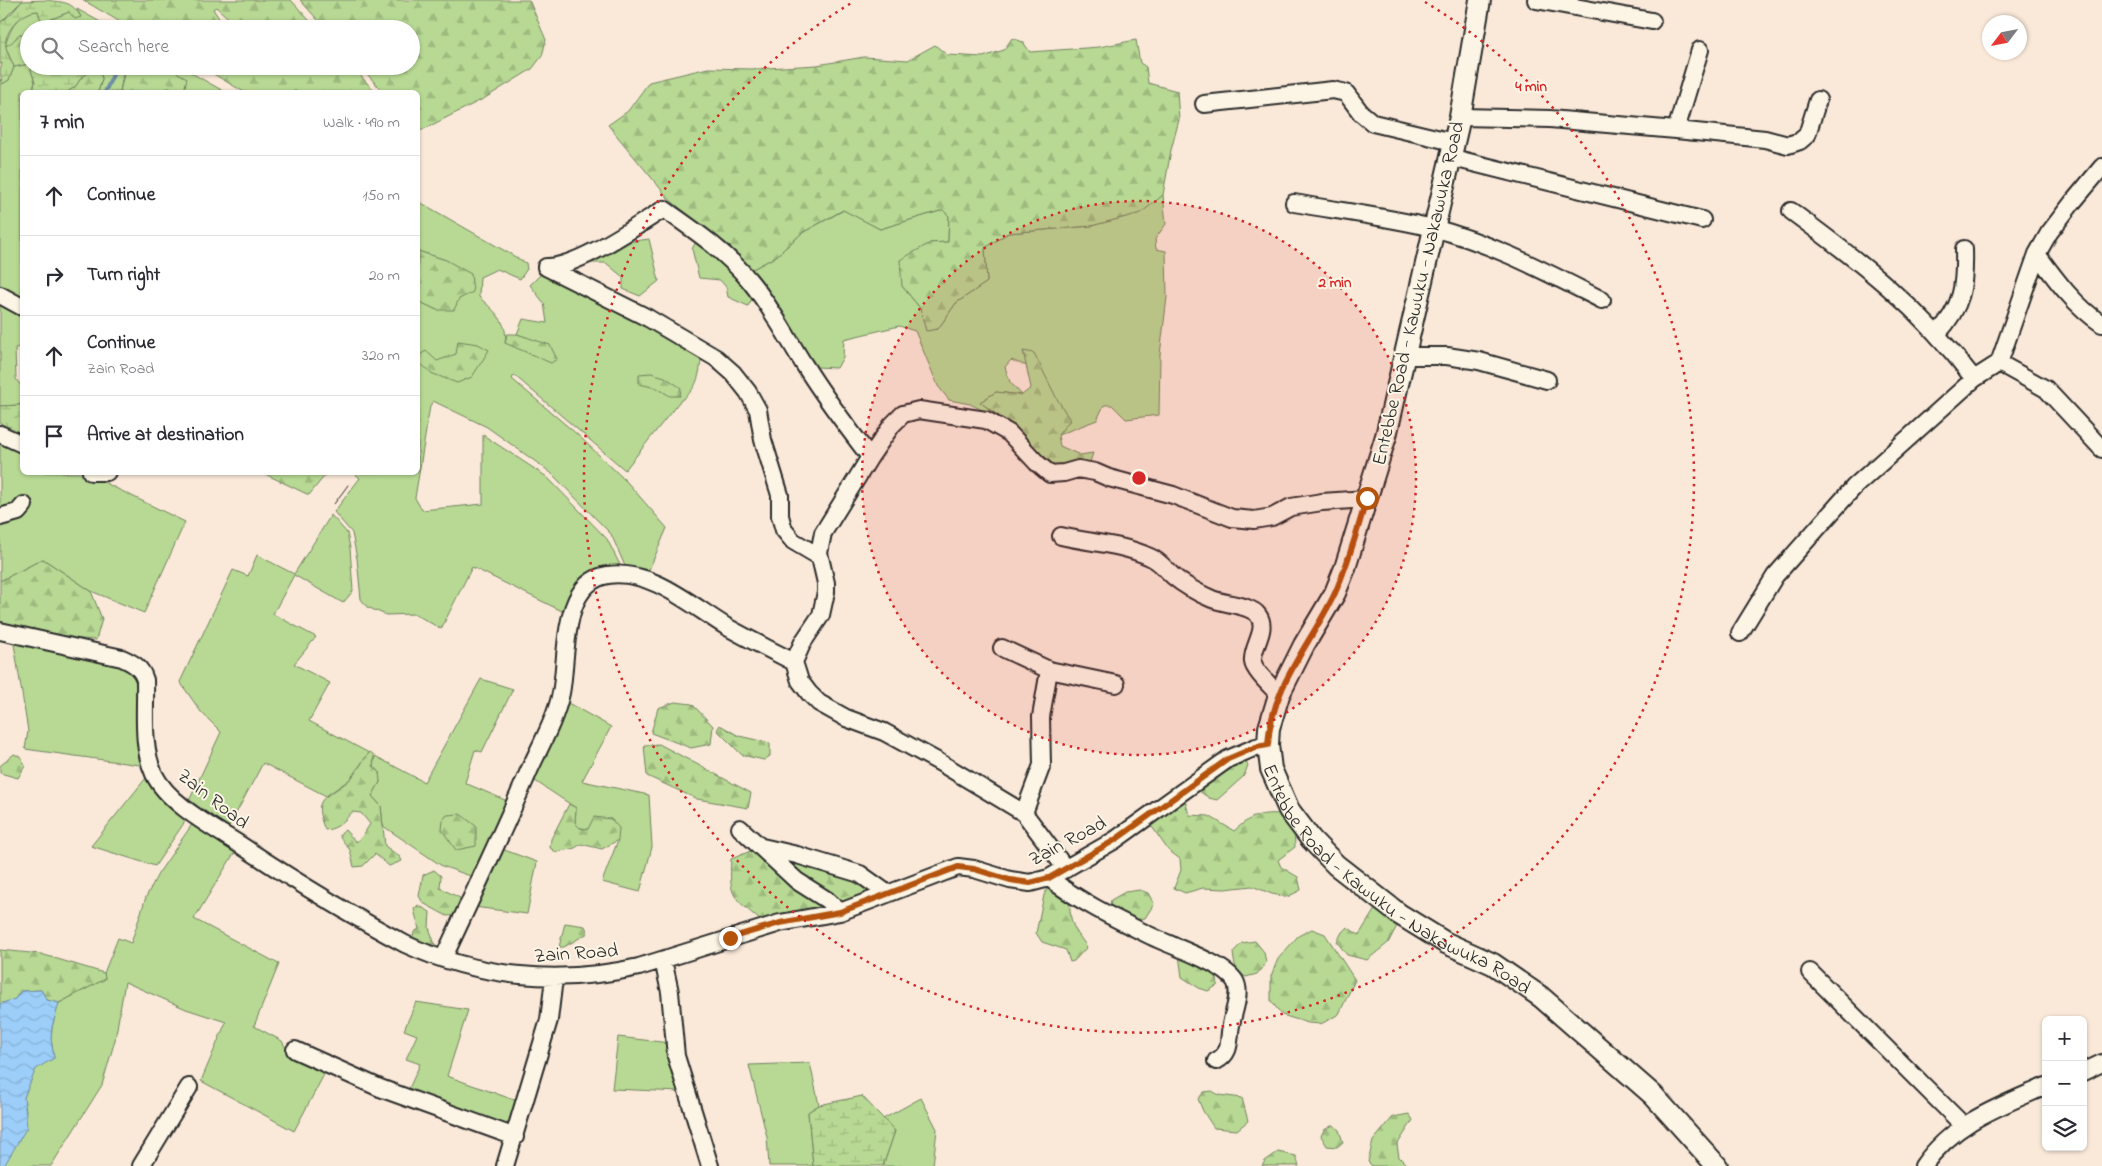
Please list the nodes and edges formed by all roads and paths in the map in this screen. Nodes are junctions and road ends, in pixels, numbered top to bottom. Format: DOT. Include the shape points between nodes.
graph roads {
  1 [pos="1480,0"];
  2 [pos="1536,0"];
  3 [pos="1652,21"];
  4 [pos="1700,50"];
  5 [pos="1818,100"];
  6 [pos="1204,104"];
  7 [pos="1460,116"];
  8 [pos="1676,130"];
  9 [pos="1451,150"];
  10 [pos="2102,167"];
  11 [pos="1294,203"];
  12 [pos="1791,211"];
  13 [pos="1702,220"];
  14 [pos="1434,228"];
  15 [pos="1964,249"];
  16 [pos="2037,254"];
  17 [pos="0,296"];
  18 [pos="1602,300"];
  19 [pos="20,306"];
  20 [pos="2102,324"];
  21 [pos="1937,334"];
  22 [pos="1406,356"];
  23 [pos="1999,363"];
  24 [pos="1974,379"];
  25 [pos="1547,380"];
  26 [pos="0,434"];
  27 [pos="20,443"];
  28 [pos="2102,449"];
  29 [pos="870,457"];
  30 [pos="1367,498"];
  31 [pos="24,504"];
  32 [pos="0,517"];
  33 [pos="1061,536"];
  34 [pos="819,553"];
  35 [pos="0,631"];
  36 [pos="1740,633"];
  37 [pos="1002,648"];
  38 [pos="794,662"];
  39 [pos="1049,670"];
  40 [pos="1116,684"];
  41 [pos="1279,695"];
  42 [pos="1268,745"];
  43 [pos="1024,812"];
  44 [pos="740,828"];
  45 [pos="762,847"];
  46 [pos="1066,869"];
  47 [pos="1049,878"];
  48 [pos="888,894"];
  49 [pos="840,912"];
  50 [pos="443,958"];
  51 [pos="663,960"];
  52 [pos="1810,972"];
  53 [pos="554,978"];
  54 [pos="295,1050"];
  55 [pos="1216,1061"];
  56 [pos="2102,1063"];
  57 [pos="2087,1070"];
  58 [pos="189,1087"];
  59 [pos="2042,1088"];
  60 [pos="1963,1125"];
  61 [pos="515,1137"];
  62 [pos="141,1166"];
  63 [pos="505,1166"];
  64 [pos="710,1166"];
  65 [pos="1717,1166"];
  66 [pos="1923,1166"];
  1 -- 7 [label="main road, Entebbe Road - Kawuku - Nakawuka Road"];
  2 -- 3 [label="street"];
  4 -- 8 [label="street"];
  5 -- 8 [label="street" via="1807,135 1793,144"];
  6 -- 9 [label="street" via="1333,90 1346,93 1361,114 1373,123"];
  7 -- 8 [label="street" via="1550,119"];
  7 -- 9 [label="main road, Entebbe Road - Kawuku - Nakawuka Road"];
  9 -- 13 [label="street"];
  9 -- 14 [label="main road, Entebbe Road - Kawuku - Nakawuka Road"];
  10 -- 16 [label="street" via="2066,210"];
  11 -- 14 [label="street"];
  12 -- 21 [label="street" via="1879,278"];
  14 -- 18 [label="street" via="1539,268"];
  14 -- 22 [label="main road, Entebbe Road - Kawuku - Nakawuka Road"];
  15 -- 21 [label="street" via="1964,284 1960,300"];
  16 -- 20 [label="street" via="2080,308"];
  16 -- 23 [label="street"];
  17 -- 19 [label="street"];
  21 -- 24 [label="street"];
  22 -- 25 [label="street" via="1447,356 1479,361"];
  22 -- 30 [label="main road, Entebbe Road - Kawuku - Nakawuka Road"];
  23 -- 24 [label="street"];
  23 -- 28 [label="street" via="2046,389"];
  24 -- 36 [label="street" via="1854,487 1775,576"];
  26 -- 27 [label="street"];
  29 -- 30 [label="street" via="903,414 918,410 986,420 1009,433 1050,474 1078,469 1095,472 1232,518 1254,520 1292,507"];
  29 -- 34 [label="street" via="823,533"];
  29 -- 34 [label="street" via="837,414 749,280 706,239 664,209 578,260 546,267 648,318 716,358 733,373 758,410 763,440 780,495 784,530 793,540 815,554"];
  30 -- 41 [label="main road, Entebbe Road - Kawuku - Nakawuka Road" via="1334,593"];
  31 -- 32 [label="street" via="18,512"];
  33 -- 41 [label="street" via="1112,545 1150,557 1194,591 1258,613 1262,628 1253,662"];
  34 -- 38 [label="street" via="826,583 821,615 802,642"];
  35 -- 50 [label="street, Zain Road" via="122,658 136,664 145,680 149,758 162,788 196,816 289,878 405,944"];
  37 -- 39 [label="street"];
  38 -- 43 [label="street" via="800,681 819,703 846,718 884,732"];
  38 -- 50 [label="street" via="739,634 658,584 626,575 606,576 590,583 571,613 561,693 543,742"];
  39 -- 40 [label="street"];
  39 -- 43 [label="street" via="1041,718 1042,765"];
  41 -- 42 [label="main road, Entebbe Road - Kawuku - Nakawuka Road" via="1269,728"];
  42 -- 46 [label="street, Zain Road" via="1228,759 1115,840"];
  42 -- 65 [label="main road, Entebbe Road - Kawuku - Nakawuka Road" via="1271,769 1289,810 1336,865 1414,924 1493,964 1541,997 1653,1095"];
  43 -- 46 [label="street"];
  44 -- 45 [label="street"];
  45 -- 48 [label="street" via="860,874"];
  45 -- 49 [label="street" via="797,881"];
  46 -- 47 [label="street, Zain Road"];
  47 -- 48 [label="street, Zain Road" via="1030,883 958,867"];
  47 -- 55 [label="street" via="1095,907 1218,967 1234,980 1237,996 1229,1046 1223,1058"];
  48 -- 49 [label="street, Zain Road"];
  49 -- 51 [label="street, Zain Road" via="780,923"];
  50 -- 53 [label="street, Zain Road" via="510,974"];
  51 -- 53 [label="street, Zain Road" via="614,973"];
  51 -- 64 [label="street" via="670,992 676,1056"];
  52 -- 60 [label="street"];
  53 -- 61 [label="street" via="551,1010"];
  54 -- 61 [label="street" via="380,1088"];
  56 -- 57 [label="street"];
  58 -- 62 [label="street"];
  59 -- 60 [label="street"];
  60 -- 66 [label="street"];
  61 -- 63 [label="street"];
}
